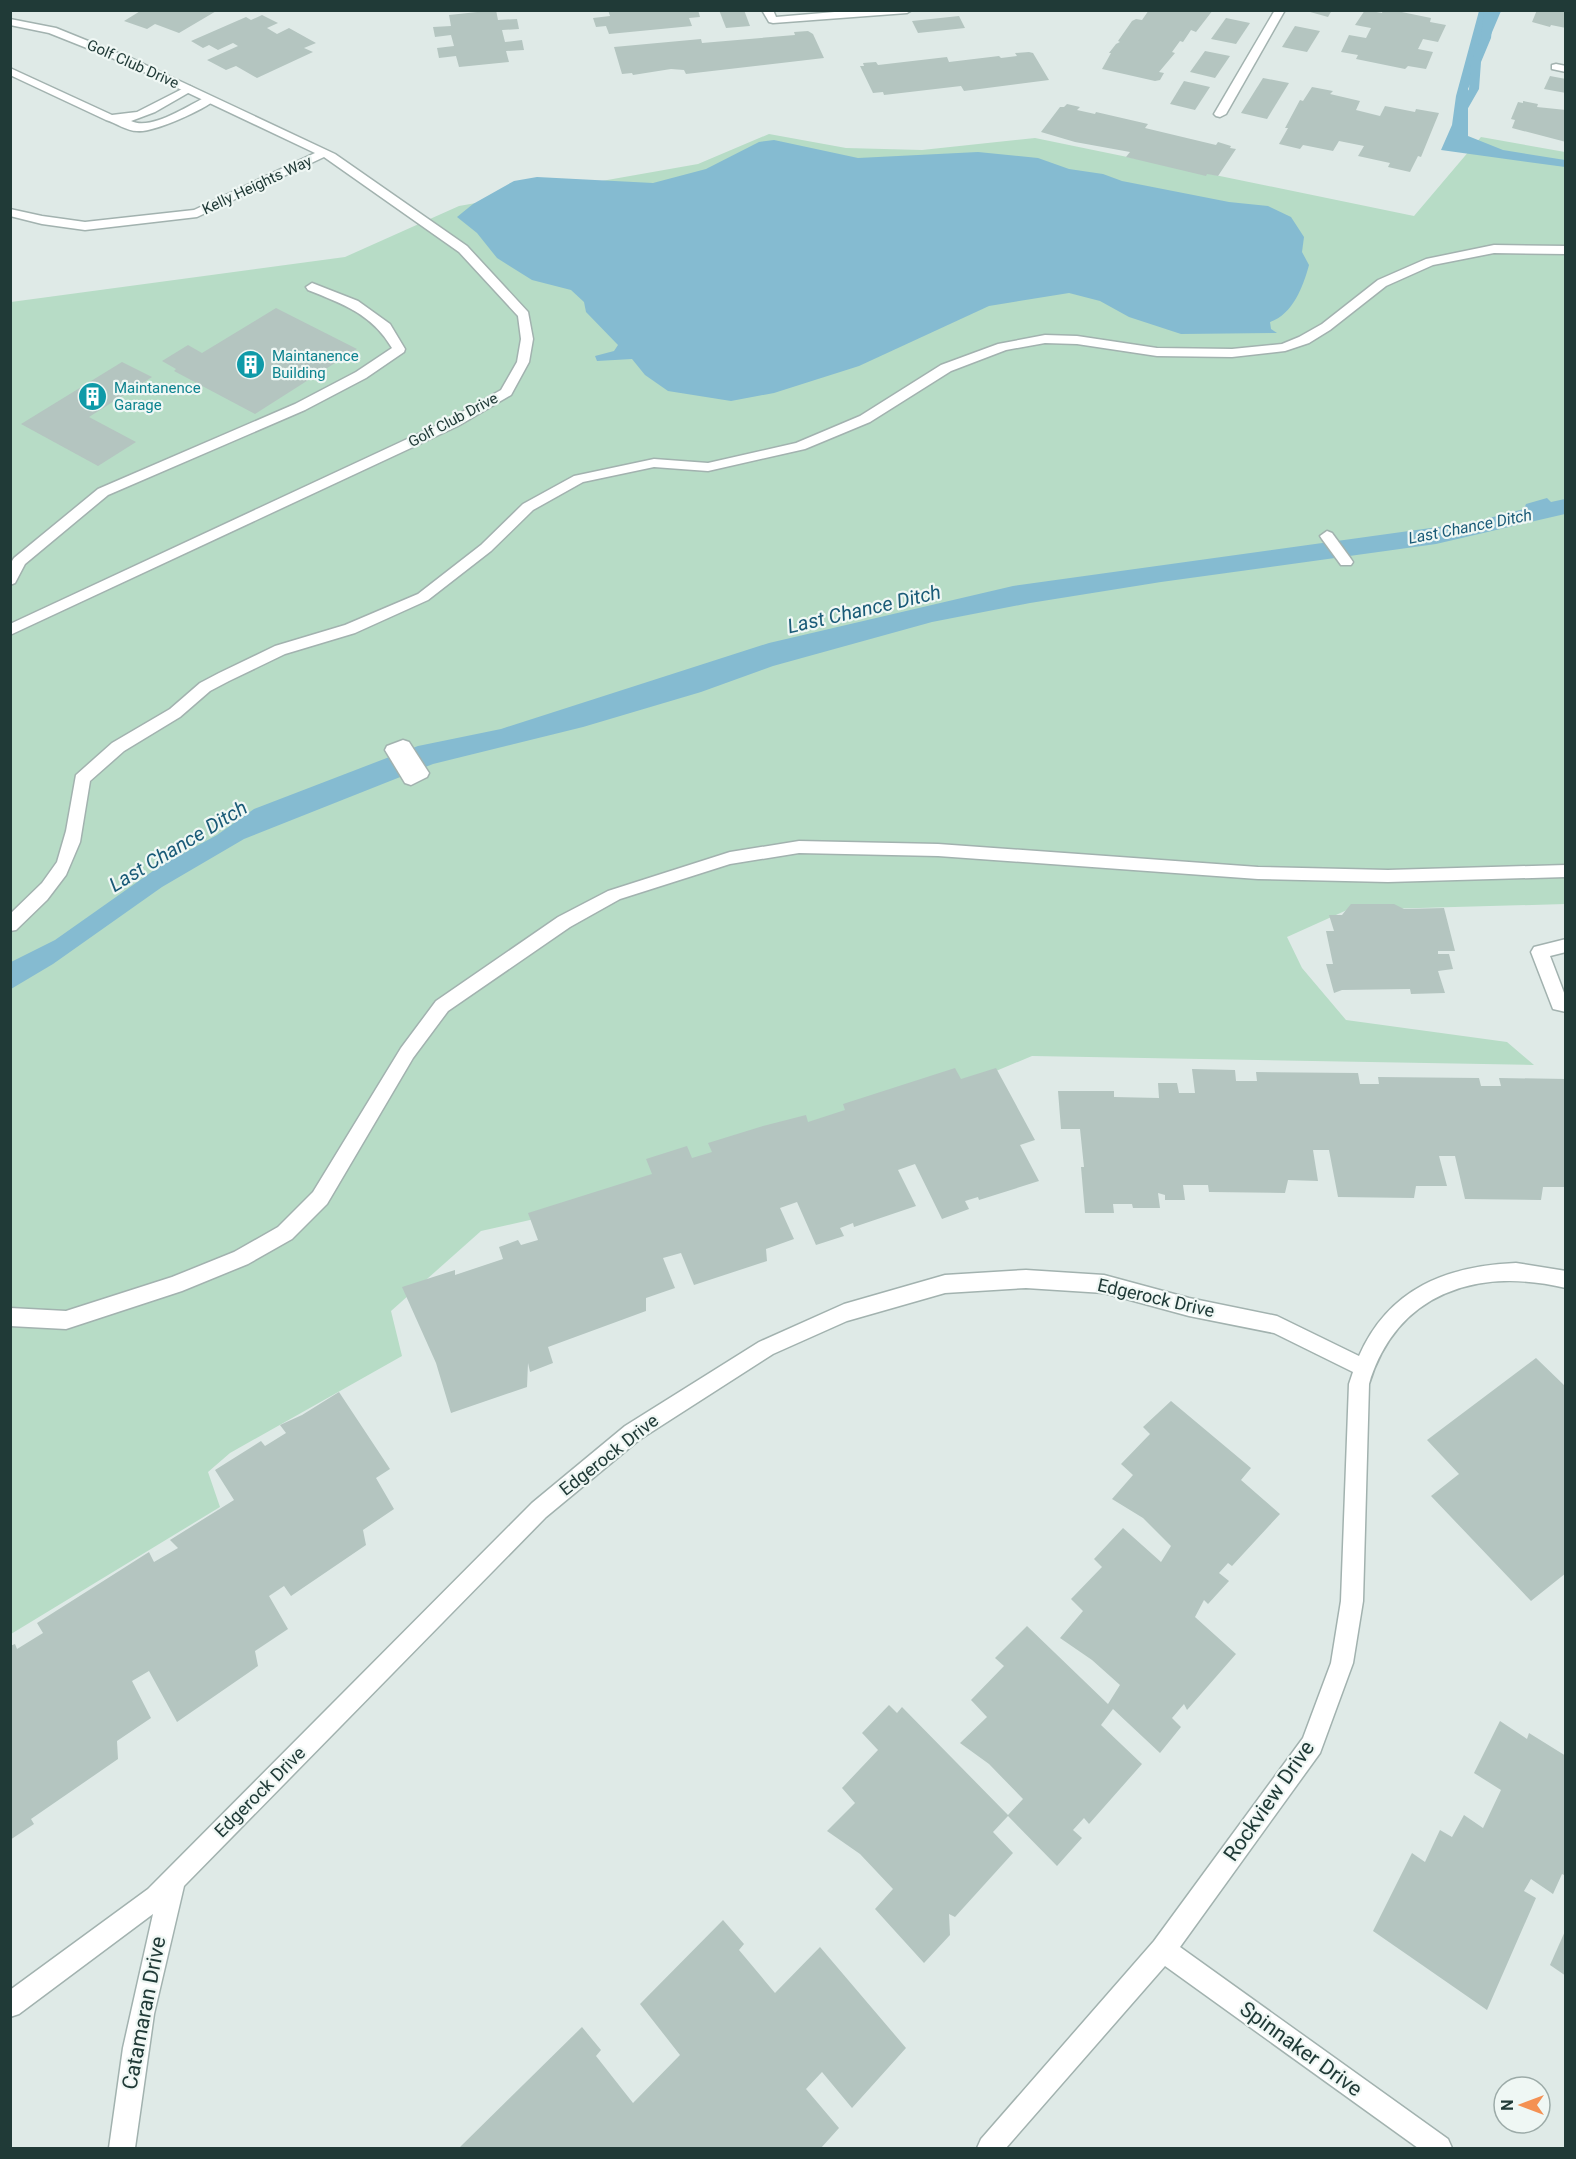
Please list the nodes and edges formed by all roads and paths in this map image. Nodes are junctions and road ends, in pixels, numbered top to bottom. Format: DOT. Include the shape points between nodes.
graph roads {
  1 [pos="767,10"];
  2 [pos="907,10"];
  3 [pos="1280,10"];
  4 [pos="10,22"];
  5 [pos="10,71"];
  6 [pos="190,89"];
  7 [pos="210,99"];
  8 [pos="1221,114"];
  9 [pos="120,119"];
  10 [pos="324,153"];
  11 [pos="10,212"];
  12 [pos="1566,250"];
  13 [pos="312,287"];
  14 [pos="1327,536"];
  15 [pos="1346,562"];
  16 [pos="10,580"];
  17 [pos="10,630"];
  18 [pos="1566,871"];
  19 [pos="10,925"];
  20 [pos="1566,945"];
  21 [pos="1566,1005"];
  22 [pos="1566,1280"];
  23 [pos="10,1317"];
  24 [pos="1364,1368"];
  25 [pos="174,1880"];
  26 [pos="1163,1950"];
  27 [pos="10,2005"];
  28 [pos="122,2148"];
  29 [pos="990,2148"];
  30 [pos="1439,2148"];
  1 -- 2 [label="street" via="773,20"];
  3 -- 8 [label="street"];
  4 -- 6 [label="street, Golf Club Drive" via="52,30"];
  5 -- 9 [label="street"];
  6 -- 7 [label="street, Golf Club Drive"];
  6 -- 9 [label="street" via="136,116"];
  7 -- 9 [label="street" via="154,126 137,128"];
  7 -- 10 [label="street, Golf Club Drive"];
  10 -- 11 [label="street, Kelly Heights Way" via="197,213 85,226"];
  10 -- 17 [label="street, Golf Club Drive" via="463,249 524,315 524,362 506,392 453,423"];
  12 -- 19 [label="street" via="1494,249 1430,262 1373,290 1326,327 1285,347 1232,353 1157,352 1045,339 1003,347 946,368 865,419 800,446 708,467 654,463 579,479 528,507 486,548 423,597 351,629 280,650 224,677 205,687 175,713 118,747 82,779 74,834 65,862 52,883"];
  13 -- 16 [label="street" via="354,304 386,327 399,349 361,375 300,406 103,492 19,561"];
  14 -- 15 [label="street"];
  18 -- 23 [label="street" via="1388,876 1258,873 938,850 799,847 730,858 614,895 564,922 442,1006 401,1062 320,1198 285,1233 175,1286 66,1320"];
  20 -- 21 [label="street" via="1540,952 1559,1004"];
  22 -- 24 [label="street, Rockview Drive" via="1551,1275 1499,1272 1452,1280 1412,1301 1381,1332"];
  24 -- 25 [label="street, Edgerock Drive" via="1277,1325 1104,1284 1026,1279 945,1284 844,1313 766,1348 632,1433 539,1510"];
  24 -- 26 [label="street, Rockview Drive" via="1359,1384 1353,1601 1342,1663 1312,1745"];
  25 -- 27 [label="street, Edgerock Drive"];
  25 -- 28 [label="street, Catamaran Drive" via="155,1950 126,2104"];
  26 -- 29 [label="street, Rockview Drive"];
  26 -- 30 [label="street, Spinnaker Drive"];
}
